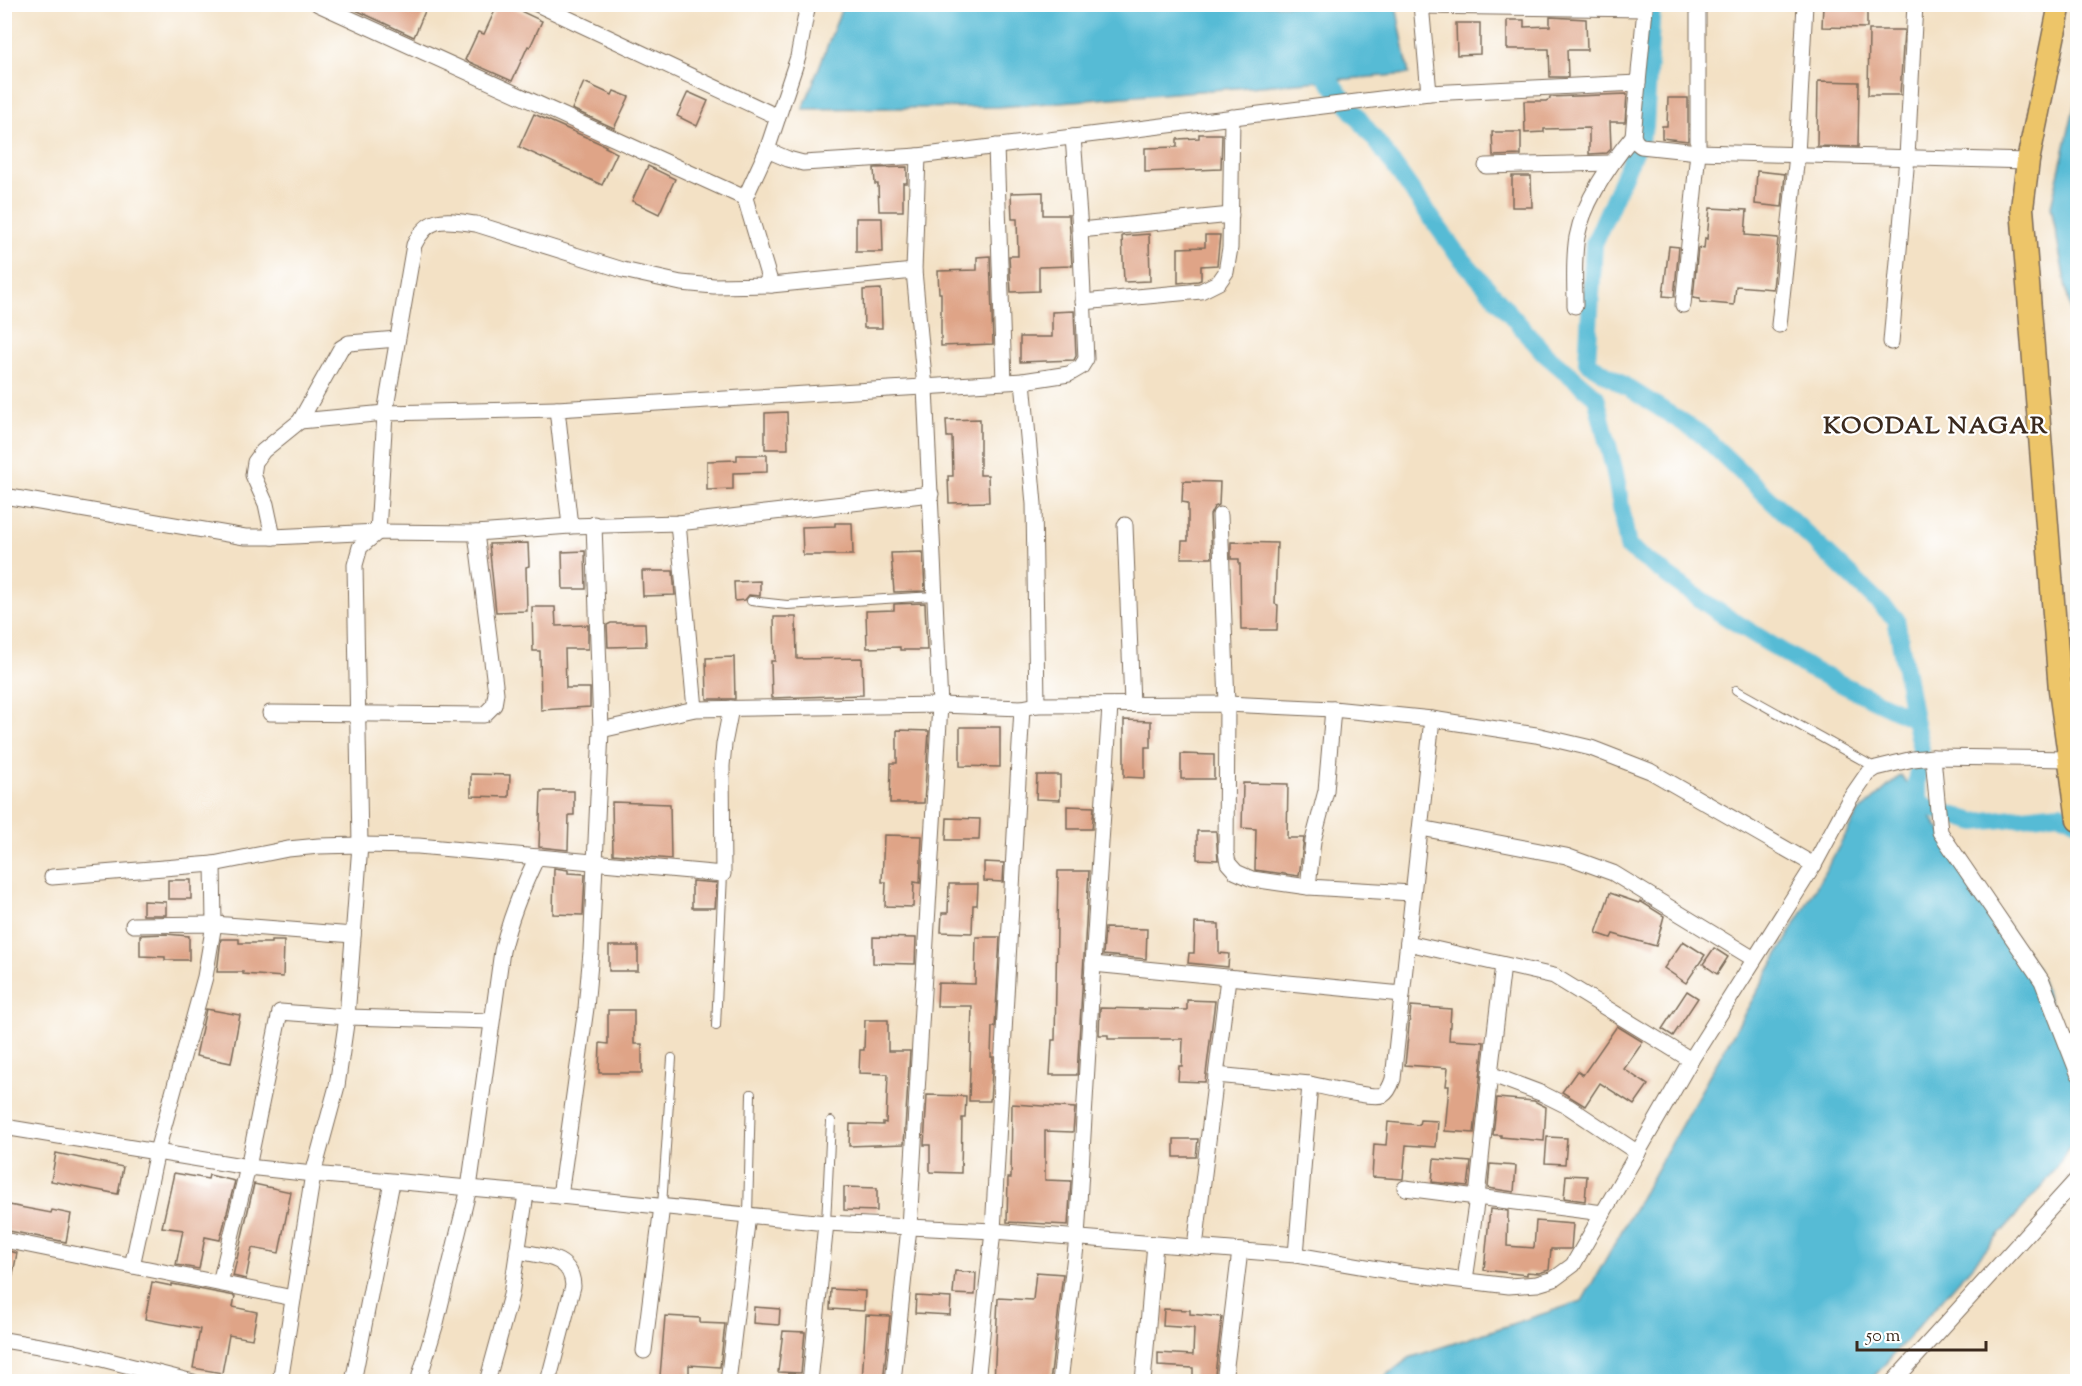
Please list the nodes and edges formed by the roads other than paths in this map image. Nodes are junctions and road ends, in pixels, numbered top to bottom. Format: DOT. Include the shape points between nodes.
graph roads {
  1 [pos="318,4"];
  2 [pos="537,4"];
  3 [pos="808,4"];
  4 [pos="1698,4"];
  5 [pos="1805,4"];
  6 [pos="1915,4"];
  7 [pos="2060,4"];
  8 [pos="1421,5"];
  9 [pos="1644,7"];
  10 [pos="1638,83"];
  11 [pos="1429,93"];
  12 [pos="778,117"];
  13 [pos="1232,117"];
  14 [pos="1073,137"];
  15 [pos="1637,141"];
  16 [pos="996,146"];
  17 [pos="767,150"];
  18 [pos="1698,152"];
  19 [pos="1797,155"];
  20 [pos="918,156"];
  21 [pos="1907,156"];
  22 [pos="2028,161"];
  23 [pos="1611,163"];
  24 [pos="1486,166"];
  25 [pos="745,198"];
  26 [pos="1231,215"];
  27 [pos="1080,230"];
  28 [pos="914,271"];
  29 [pos="771,285"];
  30 [pos="1083,302"];
  31 [pos="1683,305"];
  32 [pos="1575,306"];
  33 [pos="1779,325"];
  34 [pos="397,339"];
  35 [pos="1891,342"];
  36 [pos="1004,381"];
  37 [pos="1023,381"];
  38 [pos="926,388"];
  39 [pos="557,409"];
  40 [pos="385,413"];
  41 [pos="300,421"];
  42 [pos="931,494"];
  43 [pos="4,496"];
  44 [pos="1220,515"];
  45 [pos="678,523"];
  46 [pos="594,524"];
  47 [pos="1125,525"];
  48 [pos="570,526"];
  49 [pos="378,532"];
  50 [pos="476,533"];
  51 [pos="273,537"];
  52 [pos="934,596"];
  53 [pos="751,601"];
  54 [pos="1736,690"];
  55 [pos="2069,690"];
  56 [pos="1132,704"];
  57 [pos="1227,704"];
  58 [pos="940,705"];
  59 [pos="1110,706"];
  60 [pos="1030,707"];
  61 [pos="731,708"];
  62 [pos="695,709"];
  63 [pos="1333,710"];
  64 [pos="270,713"];
  65 [pos="357,715"];
  66 [pos="1432,719"];
  67 [pos="601,730"];
  68 [pos="1933,757"];
  69 [pos="1876,768"];
  70 [pos="2071,769"];
  71 [pos="2078,820"];
  72 [pos="1421,828"];
  73 [pos="360,845"];
  74 [pos="537,857"];
  75 [pos="595,862"];
  76 [pos="213,864"];
  77 [pos="1814,865"];
  78 [pos="723,874"];
  79 [pos="52,877"];
  80 [pos="1308,887"];
  81 [pos="1412,893"];
  82 [pos="214,924"];
  83 [pos="133,925"];
  84 [pos="353,935"];
  85 [pos="1408,943"];
  86 [pos="1754,959"];
  87 [pos="1093,964"];
  88 [pos="1503,964"];
  89 [pos="1228,978"];
  90 [pos="1402,994"];
  91 [pos="347,1017"];
  92 [pos="491,1021"];
  93 [pos="716,1026"];
  94 [pos="672,1058"];
  95 [pos="1691,1060"];
  96 [pos="2078,1073"];
  97 [pos="1490,1074"];
  98 [pos="1216,1075"];
  99 [pos="1311,1084"];
  100 [pos="751,1094"];
  101 [pos="831,1121"];
  102 [pos="4,1127"];
  103 [pos="157,1151"];
  104 [pos="1638,1154"];
  105 [pos="248,1167"];
  106 [pos="313,1174"];
  107 [pos="2078,1178"];
  108 [pos="392,1182"];
  109 [pos="469,1188"];
  110 [pos="1405,1188"];
  111 [pos="526,1194"];
  112 [pos="560,1196"];
  113 [pos="1477,1197"];
  114 [pos="662,1206"];
  115 [pos="1603,1213"];
  116 [pos="748,1215"];
  117 [pos="826,1223"];
  118 [pos="909,1227"];
  119 [pos="993,1231"];
  120 [pos="1077,1238"];
  121 [pos="4,1240"];
  122 [pos="1155,1244"];
  123 [pos="1195,1247"];
  124 [pos="517,1251"];
  125 [pos="1240,1251"];
  126 [pos="1296,1256"];
  127 [pos="132,1266"];
  128 [pos="1464,1280"];
  129 [pos="220,1283"];
  130 [pos="294,1298"];
  131 [pos="4,1340"];
  132 [pos="644,1351"];
  133 [pos="193,1382"];
  134 [pos="280,1382"];
  135 [pos="353,1382"];
  136 [pos="418,1382"];
  137 [pos="487,1382"];
  138 [pos="548,1382"];
  139 [pos="728,1382"];
  140 [pos="810,1382"];
  141 [pos="893,1382"];
  142 [pos="977,1382"];
  143 [pos="1060,1382"];
  144 [pos="1143,1382"];
  145 [pos="1224,1382"];
  146 [pos="1893,1382"];
  1 -- 25 [label="street"];
  2 -- 12 [label="street"];
  3 -- 12 [label="street" via="798,57"];
  4 -- 18 [label="street"];
  5 -- 19 [label="street"];
  6 -- 21 [label="street"];
  7 -- 22 [label="main road"];
  8 -- 9 [label="street"];
  8 -- 11 [label="street"];
  9 -- 10 [label="street"];
  10 -- 11 [label="street"];
  10 -- 15 [label="street"];
  11 -- 13 [label="street"];
  12 -- 17 [label="street"];
  13 -- 14 [label="street"];
  13 -- 26 [label="street"];
  14 -- 16 [label="street"];
  14 -- 27 [label="street"];
  15 -- 18 [label="street"];
  15 -- 23 [label="street"];
  16 -- 20 [label="street"];
  16 -- 36 [label="street"];
  17 -- 20 [label="street" via="803,162"];
  17 -- 25 [label="street"];
  18 -- 19 [label="street"];
  18 -- 31 [label="street"];
  19 -- 21 [label="street"];
  19 -- 33 [label="street"];
  20 -- 28 [label="street"];
  21 -- 22 [label="street"];
  21 -- 35 [label="street"];
  22 -- 55 [label="main road" via="2022,208"];
  23 -- 24 [label="street"];
  23 -- 32 [label="street" via="1583,216 1578,234"];
  25 -- 29 [label="street"];
  26 -- 27 [label="street"];
  26 -- 30 [label="street" via="1226,272 1219,282 1201,291"];
  27 -- 30 [label="street"];
  28 -- 29 [label="street"];
  28 -- 38 [label="street"];
  29 -- 34 [label="street" via="681,283 622,270 476,224 436,222 422,230 414,245"];
  30 -- 37 [label="street" via="1086,359 1082,368 1069,374"];
  34 -- 40 [label="street"];
  34 -- 41 [label="street" via="349,343 341,348"];
  36 -- 37 [label="street"];
  36 -- 38 [label="street"];
  37 -- 60 [label="street" via="1034,504"];
  38 -- 39 [label="street"];
  38 -- 42 [label="street"];
  39 -- 40 [label="street"];
  39 -- 48 [label="street"];
  40 -- 41 [label="street"];
  40 -- 49 [label="street"];
  41 -- 51 [label="street" via="262,451 255,462 253,475 266,504"];
  42 -- 45 [label="street"];
  42 -- 52 [label="street"];
  43 -- 51 [label="street" via="245,537"];
  44 -- 57 [label="street"];
  45 -- 46 [label="street"];
  45 -- 62 [label="street"];
  46 -- 48 [label="street"];
  46 -- 67 [label="street"];
  47 -- 56 [label="street"];
  48 -- 50 [label="street"];
  49 -- 50 [label="street"];
  49 -- 51 [label="street"];
  49 -- 65 [label="street" via="360,548 355,565"];
  50 -- 65 [label="street" via="496,693 494,705 484,716"];
  52 -- 53 [label="lane" via="786,604"];
  52 -- 58 [label="street"];
  54 -- 69 [label="lane"];
  55 -- 70 [label="main road"];
  56 -- 57 [label="street"];
  56 -- 59 [label="street"];
  57 -- 63 [label="street"];
  57 -- 80 [label="street" via="1228,863 1236,872 1252,879"];
  58 -- 60 [label="street"];
  58 -- 61 [label="street"];
  58 -- 118 [label="street"];
  59 -- 60 [label="street"];
  59 -- 87 [label="street"];
  60 -- 119 [label="street"];
  61 -- 62 [label="street"];
  61 -- 78 [label="street" via="722,766"];
  62 -- 67 [label="street"];
  63 -- 66 [label="street"];
  63 -- 80 [label="street" via="1326,791 1314,835"];
  64 -- 65 [label="street"];
  65 -- 73 [label="street"];
  66 -- 72 [label="street"];
  66 -- 77 [label="street" via="1591,748 1650,771"];
  67 -- 75 [label="street"];
  68 -- 69 [label="street"];
  68 -- 70 [label="street"];
  68 -- 96 [label="street" via="1940,832 2042,981"];
  69 -- 77 [label="street" via="1867,774 1849,800"];
  70 -- 71 [label="main road"];
  72 -- 81 [label="street"];
  72 -- 86 [label="street" via="1566,856 1613,873"];
  73 -- 74 [label="street"];
  73 -- 76 [label="street" via="288,849"];
  73 -- 84 [label="street"];
  74 -- 75 [label="street"];
  74 -- 92 [label="street" via="509,924"];
  75 -- 78 [label="street"];
  75 -- 112 [label="street" via="586,1008"];
  76 -- 79 [label="street"];
  76 -- 82 [label="street"];
  77 -- 86 [label="street"];
  78 -- 93 [label="lane"];
  80 -- 81 [label="street"];
  81 -- 85 [label="street"];
  82 -- 83 [label="street"];
  82 -- 84 [label="street"];
  82 -- 103 [label="street" via="205,977"];
  84 -- 91 [label="street"];
  85 -- 88 [label="street"];
  85 -- 90 [label="street"];
  86 -- 95 [label="street"];
  87 -- 89 [label="street"];
  87 -- 120 [label="street"];
  88 -- 95 [label="street" via="1554,976"];
  88 -- 97 [label="street"];
  89 -- 90 [label="street"];
  89 -- 98 [label="street"];
  90 -- 99 [label="street" via="1393,1079 1383,1095"];
  91 -- 92 [label="street"];
  91 -- 105 [label="street" via="280,1012"];
  91 -- 106 [label="street" via="337,1086"];
  92 -- 109 [label="street"];
  94 -- 114 [label="lane"];
  95 -- 104 [label="street"];
  97 -- 104 [label="street" via="1569,1107"];
  97 -- 113 [label="street"];
  98 -- 99 [label="street"];
  98 -- 123 [label="street"];
  99 -- 126 [label="street"];
  100 -- 116 [label="lane"];
  101 -- 117 [label="lane"];
  102 -- 103 [label="street"];
  103 -- 105 [label="street"];
  103 -- 127 [label="street"];
  104 -- 115 [label="street"];
  105 -- 106 [label="street"];
  105 -- 129 [label="street"];
  106 -- 108 [label="street"];
  106 -- 130 [label="street"];
  107 -- 146 [label="street"];
  108 -- 109 [label="street"];
  108 -- 135 [label="street"];
  109 -- 111 [label="street"];
  109 -- 136 [label="street"];
  110 -- 113 [label="street"];
  111 -- 112 [label="street"];
  111 -- 124 [label="street"];
  112 -- 114 [label="street"];
  113 -- 115 [label="street"];
  113 -- 128 [label="street"];
  114 -- 116 [label="street"];
  114 -- 132 [label="street"];
  115 -- 128 [label="street" via="1573,1265 1554,1279 1509,1286"];
  116 -- 117 [label="street"];
  116 -- 139 [label="street"];
  117 -- 118 [label="street"];
  117 -- 140 [label="street"];
  118 -- 119 [label="street"];
  118 -- 141 [label="street"];
  119 -- 120 [label="street"];
  119 -- 142 [label="street"];
  120 -- 122 [label="street"];
  120 -- 143 [label="street"];
  121 -- 127 [label="street"];
  122 -- 123 [label="street"];
  122 -- 144 [label="street"];
  123 -- 125 [label="street"];
  124 -- 137 [label="street" via="511,1295"];
  124 -- 138 [label="street" via="558,1260 572,1276 573,1286"];
  125 -- 126 [label="street"];
  125 -- 145 [label="street"];
  126 -- 128 [label="street"];
  127 -- 129 [label="street"];
  129 -- 130 [label="street"];
  130 -- 134 [label="street"];
  131 -- 133 [label="street"];
}
